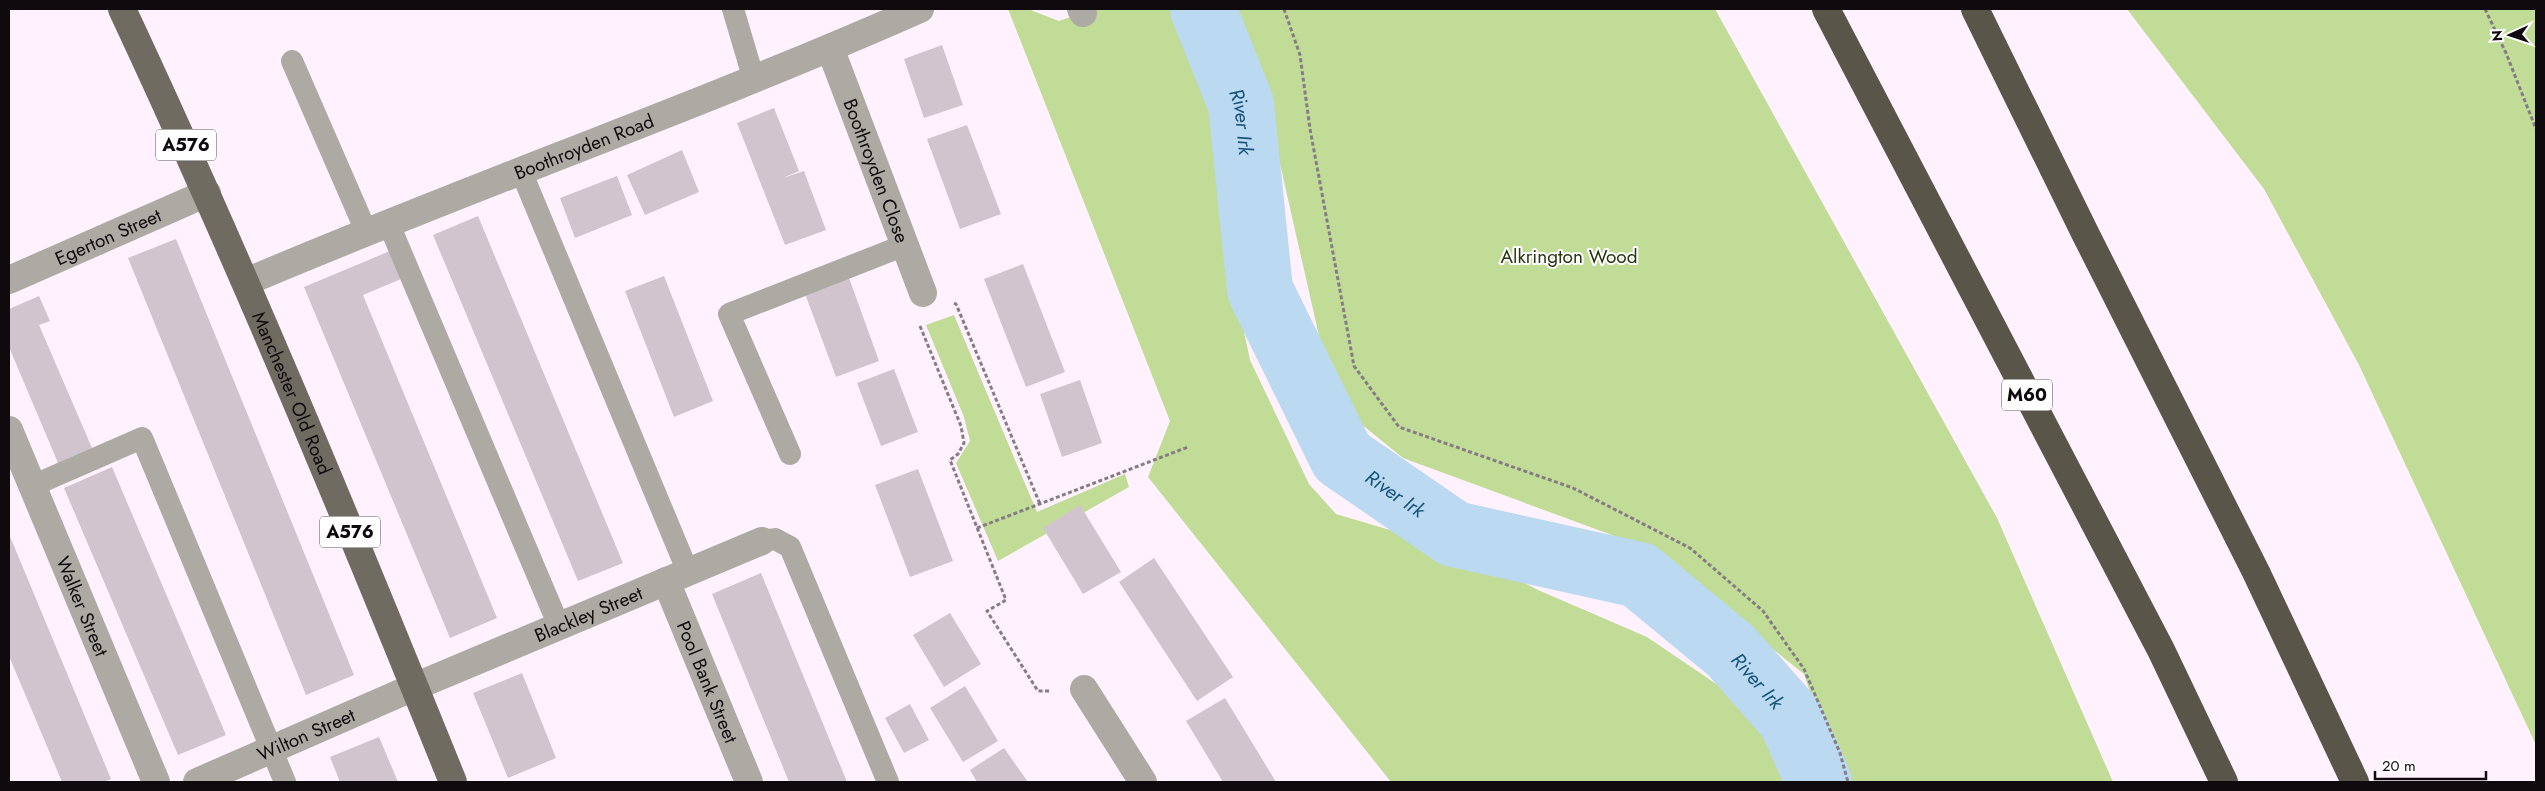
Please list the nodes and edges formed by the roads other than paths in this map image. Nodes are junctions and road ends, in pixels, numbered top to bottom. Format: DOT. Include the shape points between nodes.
graph roads {
  1 [pos="122,9"];
  2 [pos="732,9"];
  3 [pos="920,9"];
  4 [pos="1826,9"];
  5 [pos="1975,9"];
  6 [pos="830,48"];
  7 [pos="292,61"];
  8 [pos="754,80"];
  9 [pos="521,171"];
  10 [pos="207,193"];
  11 [pos="377,226"];
  12 [pos="905,245"];
  13 [pos="9,280"];
  14 [pos="246,282"];
  15 [pos="923,293"];
  16 [pos="9,430"];
  17 [pos="790,454"];
  18 [pos="32,486"];
  19 [pos="762,541"];
  20 [pos="677,576"];
  21 [pos="559,626"];
  22 [pos="2161,650"];
  23 [pos="414,687"];
  24 [pos="1084,689"];
  25 [pos="272,749"];
  26 [pos="156,782"];
  27 [pos="197,782"];
  28 [pos="285,782"];
  29 [pos="453,782"];
  30 [pos="749,782"];
  31 [pos="888,782"];
  32 [pos="1143,782"];
  33 [pos="2203,782"];
  34 [pos="2224,782"];
  35 [pos="2355,782"];
  1 -- 10 [label="main road, Manchester Old Road / A576"];
  2 -- 8 [label="lane"];
  3 -- 6 [label="street, Boothroyden Road"];
  4 -- 22 [label="highway, M60"];
  5 -- 35 [label="highway" via="2256,572"];
  6 -- 8 [label="street, Boothroyden Road"];
  6 -- 12 [label="street, Boothroyden Close"];
  7 -- 11 [label="lane"];
  8 -- 9 [label="street, Boothroyden Road"];
  9 -- 11 [label="street, Boothroyden Road"];
  9 -- 20 [label="lane"];
  10 -- 13 [label="street, Egerton Street"];
  10 -- 14 [label="main road, Manchester Old Road / A576"];
  11 -- 14 [label="street, Boothroyden Road"];
  11 -- 21 [label="lane"];
  12 -- 15 [label="street, Boothroyden Close"];
  12 -- 17 [label="lane" via="729,314"];
  14 -- 23 [label="main road, Manchester Old Road / A576"];
  16 -- 18 [label="street, Walker Street"];
  18 -- 25 [label="lane" via="142,438"];
  18 -- 26 [label="street, Walker Street"];
  19 -- 20 [label="street, Blackley Street"];
  19 -- 31 [label="lane" via="774,539 790,547"];
  20 -- 21 [label="street, Blackley Street"];
  20 -- 30 [label="street, Pool Bank Street"];
  21 -- 23 [label="street, Blackley Street"];
  22 -- 33 [label="highway, M60"];
  22 -- 34 [label="highway, M60"];
  23 -- 25 [label="street, Wilton Street"];
  23 -- 29 [label="main road, Manchester Old Road / A576"];
  24 -- 32 [label="street"];
  25 -- 27 [label="street, Wilton Street"];
  25 -- 28 [label="lane"];
}
